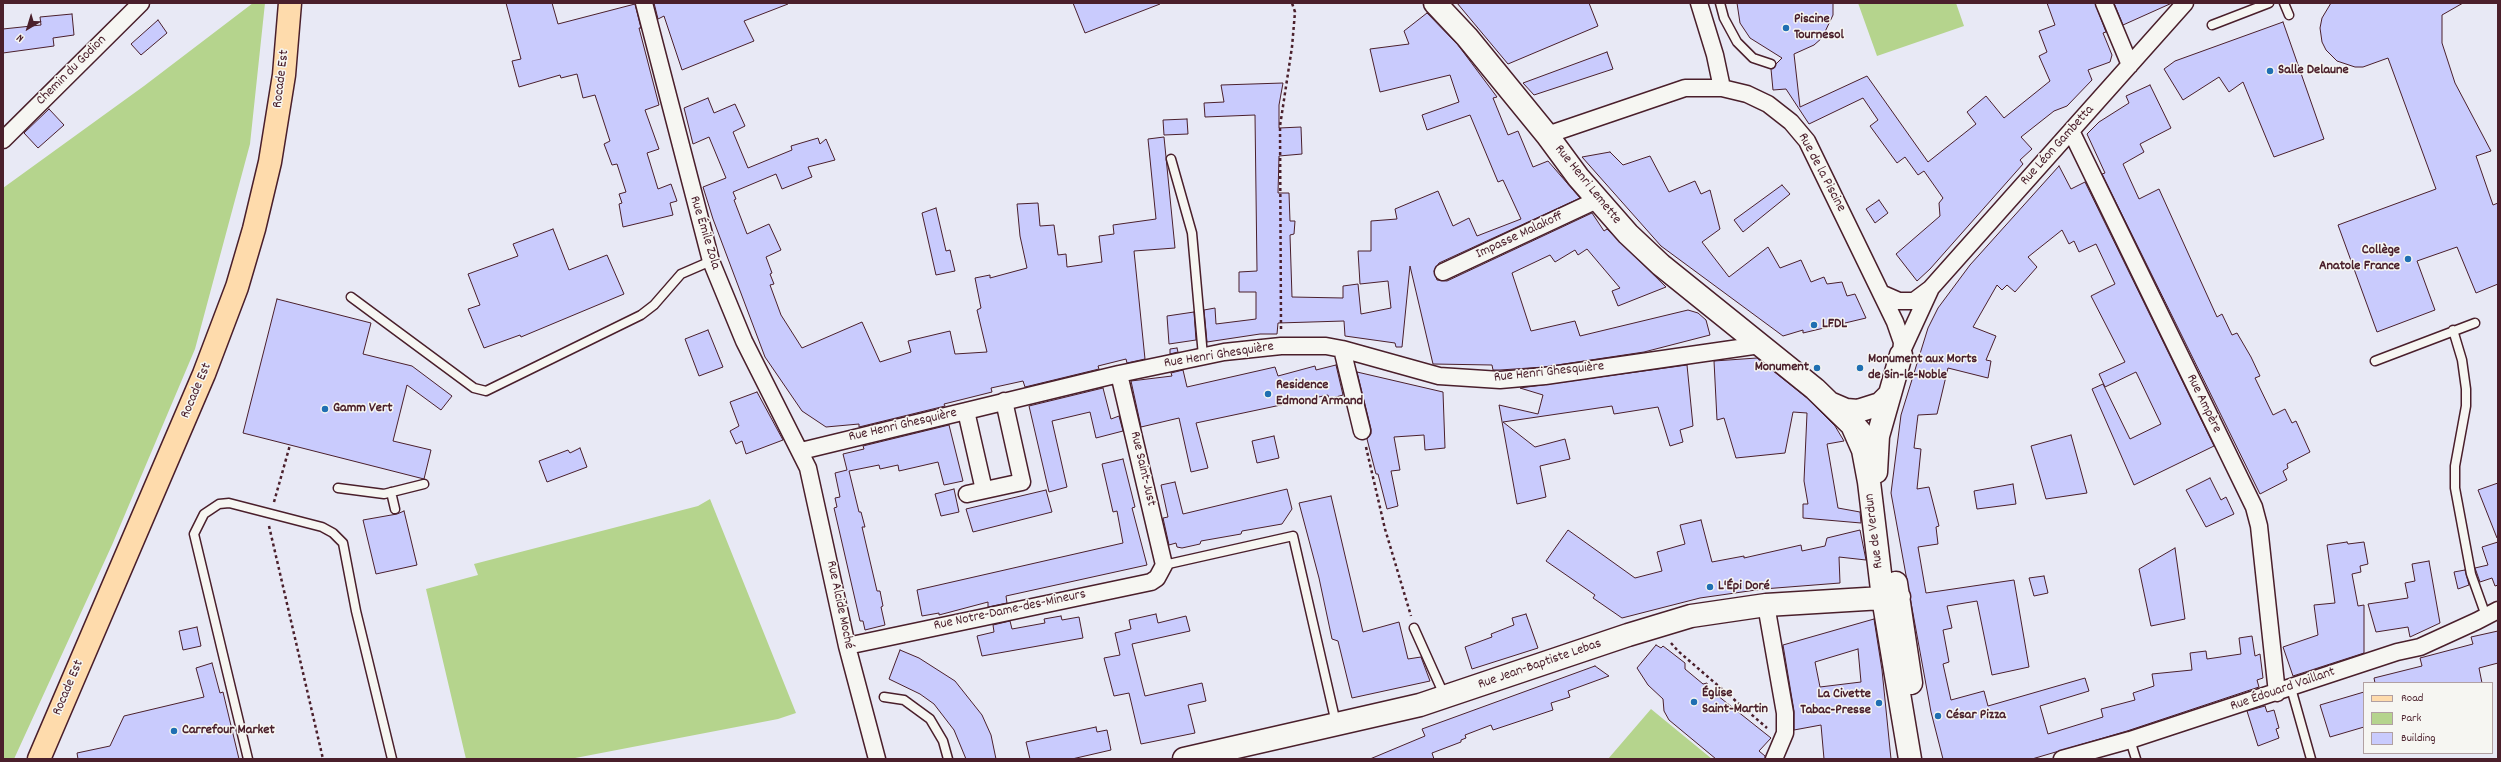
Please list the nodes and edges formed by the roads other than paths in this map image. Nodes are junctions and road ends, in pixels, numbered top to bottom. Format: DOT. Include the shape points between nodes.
graph roads {
  1 [pos="141,3"];
  2 [pos="290,3"];
  3 [pos="644,3"];
  4 [pos="1436,3"];
  5 [pos="1699,3"];
  6 [pos="1720,3"];
  7 [pos="2104,3"];
  8 [pos="2185,3"];
  9 [pos="2269,3"];
  10 [pos="2284,3"];
  11 [pos="2289,16"];
  12 [pos="2212,25"];
  13 [pos="1771,64"];
  14 [pos="2130,65"];
  15 [pos="1722,88"];
  16 [pos="2071,131"];
  17 [pos="1547,135"];
  18 [pos="3,140"];
  19 [pos="1171,159"];
  20 [pos="1597,200"];
  21 [pos="711,261"];
  22 [pos="1443,272"];
  23 [pos="1931,288"];
  24 [pos="1883,294"];
  25 [pos="351,297"];
  26 [pos="2475,322"];
  27 [pos="2454,330"];
  28 [pos="1760,345"];
  29 [pos="1342,349"];
  30 [pos="1901,355"];
  31 [pos="1203,356"];
  32 [pos="2375,361"];
  33 [pos="1119,374"];
  34 [pos="1889,395"];
  35 [pos="1004,402"];
  36 [pos="1841,407"];
  37 [pos="966,411"];
  38 [pos="1362,431"];
  39 [pos="1876,450"];
  40 [pos="801,451"];
  41 [pos="424,484"];
  42 [pos="338,488"];
  43 [pos="984,490"];
  44 [pos="391,492"];
  45 [pos="967,494"];
  46 [pos="395,509"];
  47 [pos="1164,565"];
  48 [pos="1891,597"];
  49 [pos="1766,604"];
  50 [pos="2492,613"];
  51 [pos="1414,628"];
  52 [pos="847,646"];
  53 [pos="2284,691"];
  54 [pos="884,697"];
  55 [pos="1445,698"];
  56 [pos="1336,724"];
  57 [pos="2130,740"];
  58 [pos="1211,756"];
  59 [pos="39,759"];
  60 [pos="248,759"];
  61 [pos="392,759"];
  62 [pos="877,759"];
  63 [pos="948,759"];
  64 [pos="1184,759"];
  65 [pos="1774,759"];
  66 [pos="1910,759"];
  67 [pos="1926,759"];
  68 [pos="2062,759"];
  69 [pos="2136,759"];
  70 [pos="2311,759"];
  1 -- 18 [label="street, Chemin du Godion"];
  2 -- 59 [label="main road, Rocade Est" via="277,122 266,184 230,307 167,462"];
  3 -- 21 [label="street, Rue Émile Zola"];
  4 -- 17 [label="street, Rue Henri Lemette"];
  5 -- 15 [label="street" via="1716,55"];
  6 -- 13 [label="lane" via="1724,18 1737,42 1753,58"];
  7 -- 14 [label="street"];
  8 -- 14 [label="street, Rue Léon Gambetta"];
  9 -- 12 [label="lane"];
  10 -- 11 [label="lane"];
  14 -- 16 [label="street, Rue Léon Gambetta"];
  15 -- 17 [label="street, Rue de la Piscine" via="1697,87 1673,91"];
  15 -- 24 [label="street, Rue de la Piscine" via="1747,94 1768,104 1800,131"];
  16 -- 23 [label="street, Rue Léon Gambetta"];
  16 -- 53 [label="street, Rue Ampère" via="2254,507 2260,526"];
  17 -- 20 [label="street, Rue Henri Lemette"];
  17 -- 36 [label="lane" via="1652,248"];
  19 -- 31 [label="lane" via="1192,233"];
  20 -- 22 [label="street, Impasse Malakoff"];
  20 -- 28 [label="street, Rue Henri Lemette" via="1661,265"];
  21 -- 25 [label="lane" via="681,274 654,305 641,315 486,391 474,388"];
  21 -- 40 [label="street, Rue Émile Zola" via="744,341"];
  23 -- 24 [label="street, Rue Léon Gambetta" via="1908,302"];
  23 -- 30 [label="street, Rue Léon Gambetta"];
  24 -- 30 [label="street, Rue de la Piscine" via="1900,333"];
  26 -- 27 [label="lane"];
  27 -- 32 [label="lane"];
  27 -- 50 [label="lane" via="2466,389 2466,406 2455,461 2455,488 2471,574"];
  28 -- 29 [label="street, Rue Henri Ghesquière" via="1545,376 1500,380 1439,376"];
  28 -- 36 [label="street, Rue de Verdun"];
  29 -- 31 [label="street, Rue Henri Ghesquière" via="1312,345 1282,346"];
  29 -- 38 [label="street"];
  30 -- 34 [label="street, Rue Léon Gambetta"];
  31 -- 33 [label="street, Rue Henri Ghesquière"];
  33 -- 35 [label="street, Rue Henri Ghesquière"];
  33 -- 47 [label="street, Rue Saint-Just"];
  34 -- 36 [label="street" via="1875,406"];
  34 -- 39 [label="street, Rue Léon Gambetta"];
  35 -- 37 [label="street, Rue Henri Ghesquière"];
  35 -- 43 [label="street" via="1022,482"];
  36 -- 39 [label="lane" via="1868,430"];
  36 -- 48 [label="street, Rue de Verdun" via="1863,450 1876,530"];
  37 -- 40 [label="street, Rue Henri Ghesquière"];
  37 -- 43 [label="street"];
  39 -- 48 [label="street, Rue de Verdun" via="1875,466"];
  40 -- 52 [label="street, Rue Alcide Moché" via="812,480"];
  41 -- 44 [label="lane"];
  42 -- 44 [label="lane" via="375,494"];
  43 -- 45 [label="street"];
  44 -- 46 [label="lane"];
  47 -- 52 [label="street, Rue Notre-Dame-des-Mineurs" via="1161,575 1151,582"];
  47 -- 56 [label="lane" via="1293,536"];
  48 -- 49 [label="street, Rue Jean-Baptiste Lebas"];
  48 -- 66 [label="street, Rue de Verdun"];
  48 -- 67 [label="street, Rue de Verdun"];
  49 -- 55 [label="street, Rue Jean-Baptiste Lebas" via="1713,612 1662,624"];
  49 -- 65 [label="street" via="1785,713 1784,736"];
  50 -- 53 [label="street, Rue Édouard Vaillant" via="2420,647"];
  51 -- 55 [label="lane"];
  52 -- 62 [label="street, Rue Alcide Moché"];
  53 -- 57 [label="street, Rue Édouard Vaillant"];
  53 -- 70 [label="lane"];
  54 -- 63 [label="lane" via="904,700 930,719 943,741"];
  55 -- 56 [label="street, Rue Jean-Baptiste Lebas"];
  56 -- 58 [label="street, Rue Jean-Baptiste Lebas"];
  57 -- 68 [label="street, Rue Édouard Vaillant"];
  57 -- 69 [label="lane"];
  58 -- 64 [label="street, Rue Jean-Baptiste Lebas"];
  60 -- 61 [label="lane" via="194,534 204,514 219,504 234,503 329,530 343,543 356,611"];
}
